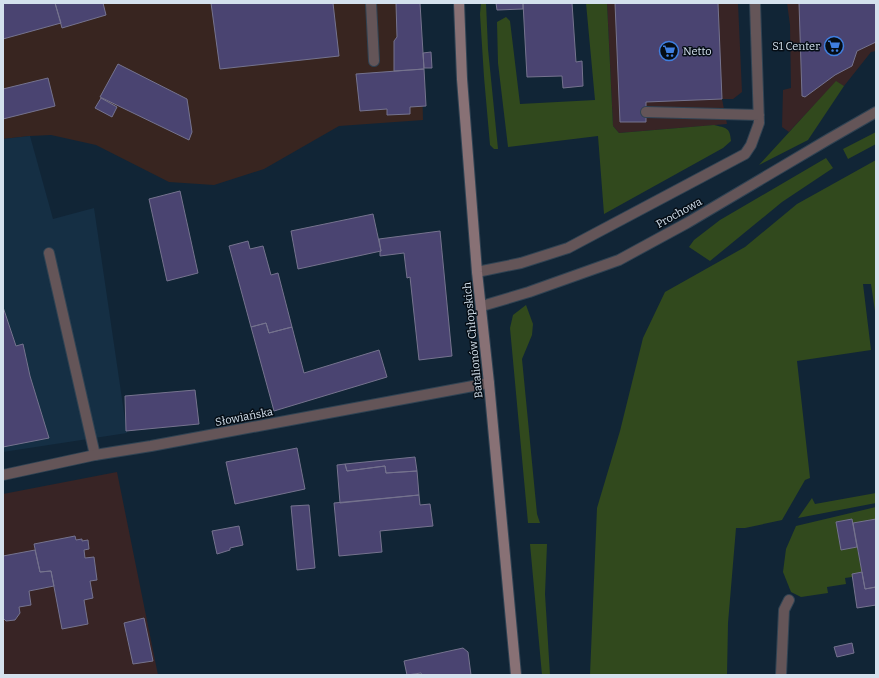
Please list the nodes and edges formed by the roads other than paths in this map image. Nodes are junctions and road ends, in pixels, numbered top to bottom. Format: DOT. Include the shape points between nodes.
graph roads {
  1 [pos="371,3"];
  2 [pos="459,3"];
  3 [pos="755,3"];
  4 [pos="374,61"];
  5 [pos="646,112"];
  6 [pos="876,112"];
  7 [pos="759,115"];
  8 [pos="48,253"];
  9 [pos="478,272"];
  10 [pos="482,306"];
  11 [pos="490,383"];
  12 [pos="95,455"];
  13 [pos="3,475"];
  14 [pos="789,600"];
  15 [pos="516,675"];
  16 [pos="781,675"];
  1 -- 4 [label="street"];
  2 -- 9 [label="main road, Batalionów Chłopskich" via="462,79"];
  3 -- 7 [label="street"];
  5 -- 7 [label="street"];
  6 -- 10 [label="street, Prochowa" via="619,260"];
  7 -- 9 [label="street" via="759,123 745,154 568,248 521,263"];
  8 -- 12 [label="street"];
  9 -- 10 [label="main road, Batalionów Chłopskich"];
  10 -- 11 [label="main road, Batalionów Chłopskich"];
  11 -- 12 [label="street, Słowiańska"];
  11 -- 15 [label="main road, Batalionów Chłopskich"];
  12 -- 13 [label="street, Słowiańska"];
  14 -- 16 [label="street" via="784,610"];
}
